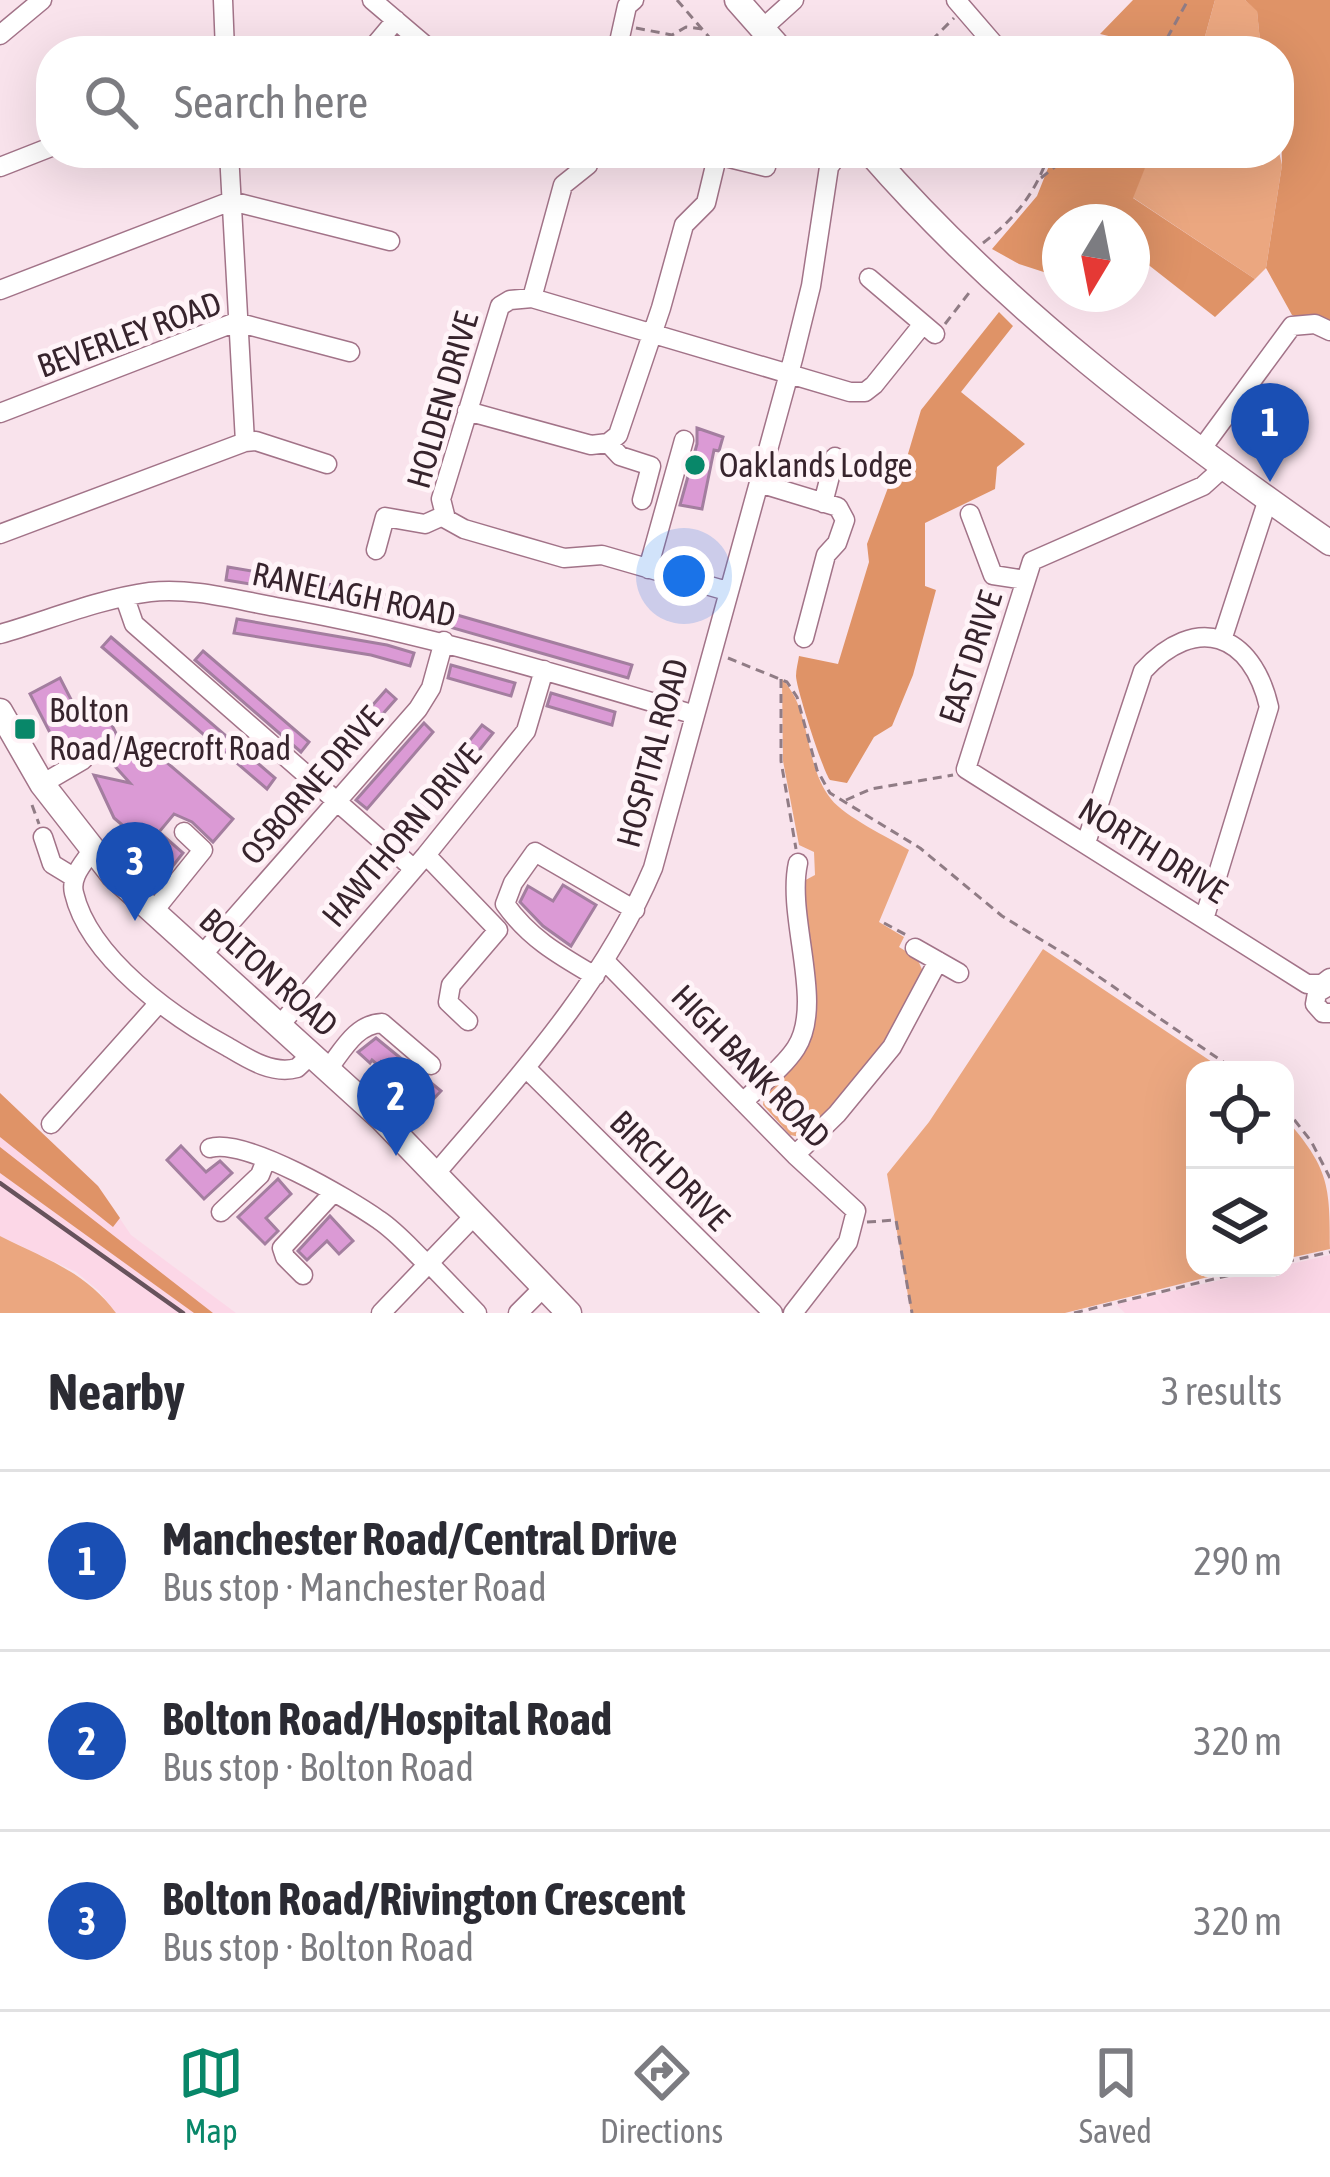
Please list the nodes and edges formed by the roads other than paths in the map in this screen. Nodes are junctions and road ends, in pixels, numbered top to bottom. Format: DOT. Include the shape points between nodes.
graph roads {
  1 [pos="42,0"];
  2 [pos="223,0"];
  3 [pos="372,0"];
  4 [pos="633,0"];
  5 [pos="736,0"];
  6 [pos="794,0"];
  7 [pos="960,4"];
  8 [pos="396,20"];
  9 [pos="763,28"];
  10 [pos="0,35"];
  11 [pos="224,36"];
  12 [pos="383,36"];
  13 [pos="415,36"];
  14 [pos="620,36"];
  15 [pos="770,36"];
  16 [pos="987,36"];
  17 [pos="36,153"];
  18 [pos="0,167"];
  19 [pos="230,168"];
  20 [pos="584,168"];
  21 [pos="715,168"];
  22 [pos="830,168"];
  23 [pos="884,168"];
  24 [pos="231,201"];
  25 [pos="390,241"];
  26 [pos="869,278"];
  27 [pos="0,290"];
  28 [pos="532,298"];
  29 [pos="236,322"];
  30 [pos="1330,331"];
  31 [pos="653,333"];
  32 [pos="350,352"];
  33 [pos="789,374"];
  34 [pos="467,411"];
  35 [pos="0,413"];
  36 [pos="684,440"];
  37 [pos="245,442"];
  38 [pos="608,442"];
  39 [pos="1200,451"];
  40 [pos="835,457"];
  41 [pos="327,464"];
  42 [pos="1223,467"];
  43 [pos="759,483"];
  44 [pos="642,500"];
  45 [pos="1268,500"];
  46 [pos="824,502"];
  47 [pos="970,514"];
  48 [pos="445,515"];
  49 [pos="0,534"];
  50 [pos="1330,543"];
  51 [pos="376,550"];
  52 [pos="648,569"];
  53 [pos="1026,580"];
  54 [pos="727,592"];
  55 [pos="125,598"];
  56 [pos="0,634"];
  57 [pos="804,638"];
  58 [pos="1222,640"];
  59 [pos="444,641"];
  60 [pos="544,670"];
  61 [pos="0,711"];
  62 [pos="692,714"];
  63 [pos="83,760"];
  64 [pos="959,772"];
  65 [pos="42,784"];
  66 [pos="336,802"];
  67 [pos="184,832"];
  68 [pos="43,837"];
  69 [pos="1086,843"];
  70 [pos="91,852"];
  71 [pos="420,862"];
  72 [pos="798,863"];
  73 [pos="75,878"];
  74 [pos="635,910"];
  75 [pos="153,912"];
  76 [pos="1205,916"];
  77 [pos="915,948"];
  78 [pos="202,955"];
  79 [pos="938,961"];
  80 [pos="600,968"];
  81 [pos="959,973"];
  82 [pos="1323,985"];
  83 [pos="158,1004"];
  84 [pos="1330,1013"];
  85 [pos="468,1021"];
  86 [pos="280,1024"];
  87 [pos="320,1061"];
  88 [pos="431,1065"];
  89 [pos="526,1068"];
  90 [pos="743,1102"];
  91 [pos="52,1124"];
  92 [pos="210,1148"];
  93 [pos="794,1155"];
  94 [pos="266,1160"];
  95 [pos="437,1172"];
  96 [pos="333,1193"];
  97 [pos="220,1212"];
  98 [pos="476,1214"];
  99 [pos="428,1264"];
  100 [pos="303,1274"];
  101 [pos="544,1287"];
  102 [pos="468,1310"];
  103 [pos="797,1312"];
  104 [pos="380,1313"];
  105 [pos="518,1313"];
  106 [pos="569,1313"];
  107 [pos="773,1313"];
  1 -- 10 [label="street"];
  2 -- 11 [label="street"];
  3 -- 8 [label="street"];
  4 -- 14 [label="street"];
  5 -- 9 [label="main road"];
  6 -- 9 [label="street"];
  7 -- 16 [label="street"];
  8 -- 12 [label="street"];
  8 -- 13 [label="street"];
  9 -- 15 [label="main road"];
  17 -- 18 [label="street"];
  19 -- 24 [label="street"];
  20 -- 28 [label="street" via="563,185"];
  21 -- 31 [label="street" via="706,203 684,226"];
  22 -- 33 [label="street, HOSPITAL ROAD"];
  23 -- 39 [label="main road" via="1046,327"];
  24 -- 25 [label="street"];
  24 -- 27 [label="street"];
  24 -- 29 [label="street"];
  26 -- 33 [label="street" via="922,324 865,392"];
  28 -- 31 [label="street"];
  28 -- 34 [label="street, HOLDEN DRIVE" via="511,300 495,313"];
  29 -- 32 [label="street, BEVERLEY ROAD"];
  29 -- 35 [label="street, BEVERLEY ROAD"];
  29 -- 37 [label="street"];
  30 -- 39 [label="street" via="1292,326"];
  31 -- 33 [label="street"];
  31 -- 38 [label="street" via="626,421"];
  33 -- 43 [label="street, HOSPITAL ROAD"];
  34 -- 38 [label="street" via="591,445"];
  34 -- 48 [label="street, HOLDEN DRIVE" via="441,499"];
  36 -- 52 [label="street"];
  37 -- 41 [label="street"];
  37 -- 49 [label="street"];
  38 -- 44 [label="street" via="620,456 651,466"];
  39 -- 42 [label="main road"];
  40 -- 46 [label="street"];
  42 -- 45 [label="main road"];
  42 -- 53 [label="street, EAST DRIVE" via="1203,486 1032,561"];
  43 -- 46 [label="street"];
  43 -- 54 [label="street, HOSPITAL ROAD"];
  45 -- 50 [label="main road"];
  45 -- 58 [label="street"];
  46 -- 57 [label="street" via="838,506 845,520 826,555"];
  47 -- 53 [label="street" via="994,575"];
  48 -- 51 [label="street" via="425,524 385,517"];
  48 -- 52 [label="street, HOLDEN DRIVE" via="464,529 565,558 602,555"];
  52 -- 54 [label="street, HOLDEN DRIVE"];
  53 -- 64 [label="street, EAST DRIVE"];
  54 -- 62 [label="street, HOSPITAL ROAD"];
  55 -- 56 [label="street, RANELAGH ROAD"];
  55 -- 59 [label="street, RANELAGH ROAD" via="186,592"];
  55 -- 66 [label="street" via="134,624"];
  58 -- 69 [label="street" via="1193,637 1163,649 1143,670"];
  58 -- 76 [label="street" via="1263,678 1269,707"];
  59 -- 60 [label="street, RANELAGH ROAD"];
  59 -- 66 [label="street, OSBORNE DRIVE" via="418,709"];
  60 -- 62 [label="street, RANELAGH ROAD"];
  60 -- 71 [label="street, HAWTHORN DRIVE" via="526,730"];
  61 -- 65 [label="main road, BOLTON ROAD"];
  62 -- 74 [label="street, HOSPITAL ROAD"];
  63 -- 65 [label="street"];
  64 -- 69 [label="street, NORTH DRIVE"];
  65 -- 70 [label="main road, BOLTON ROAD"];
  66 -- 71 [label="street"];
  66 -- 78 [label="street, OSBORNE DRIVE"];
  67 -- 75 [label="street" via="203,850"];
  68 -- 73 [label="street" via="52,864"];
  69 -- 76 [label="street, NORTH DRIVE"];
  70 -- 73 [label="street"];
  70 -- 75 [label="main road, BOLTON ROAD"];
  71 -- 85 [label="street" via="498,930 451,985 448,1002"];
  71 -- 86 [label="street, HAWTHORN DRIVE"];
  72 -- 90 [label="street" via="804,1031"];
  73 -- 83 [label="street" via="95,935"];
  74 -- 80 [label="street, HOSPITAL ROAD"];
  74 -- 80 [label="street, HIGH BANK ROAD" via="535,851 513,883 505,904 521,927 548,949"];
  75 -- 78 [label="main road, BOLTON ROAD"];
  76 -- 82 [label="street, NORTH DRIVE"];
  77 -- 79 [label="street"];
  78 -- 86 [label="main road, BOLTON ROAD"];
  79 -- 81 [label="street"];
  79 -- 93 [label="street" via="892,1046"];
  80 -- 89 [label="street, HOSPITAL ROAD"];
  80 -- 90 [label="street, HIGH BANK ROAD"];
  82 -- 84 [label="street" via="1315,1004"];
  83 -- 87 [label="street" via="252,1061 276,1069"];
  83 -- 91 [label="street"];
  86 -- 87 [label="main road, BOLTON ROAD"];
  87 -- 88 [label="street" via="382,1023"];
  87 -- 95 [label="main road, BOLTON ROAD"];
  89 -- 95 [label="street, HOSPITAL ROAD"];
  89 -- 107 [label="street, BIRCH DRIVE"];
  90 -- 93 [label="street, HIGH BANK ROAD"];
  92 -- 94 [label="street"];
  93 -- 103 [label="street, HIGH BANK ROAD" via="855,1217 848,1242"];
  94 -- 96 [label="street"];
  94 -- 97 [label="street"];
  95 -- 98 [label="main road, BOLTON ROAD"];
  96 -- 99 [label="street" via="384,1223"];
  96 -- 100 [label="street" via="282,1248"];
  98 -- 99 [label="street"];
  98 -- 101 [label="main road, BOLTON ROAD"];
  99 -- 102 [label="street"];
  99 -- 104 [label="street"];
  101 -- 105 [label="street"];
  101 -- 106 [label="main road, BOLTON ROAD"];
}
